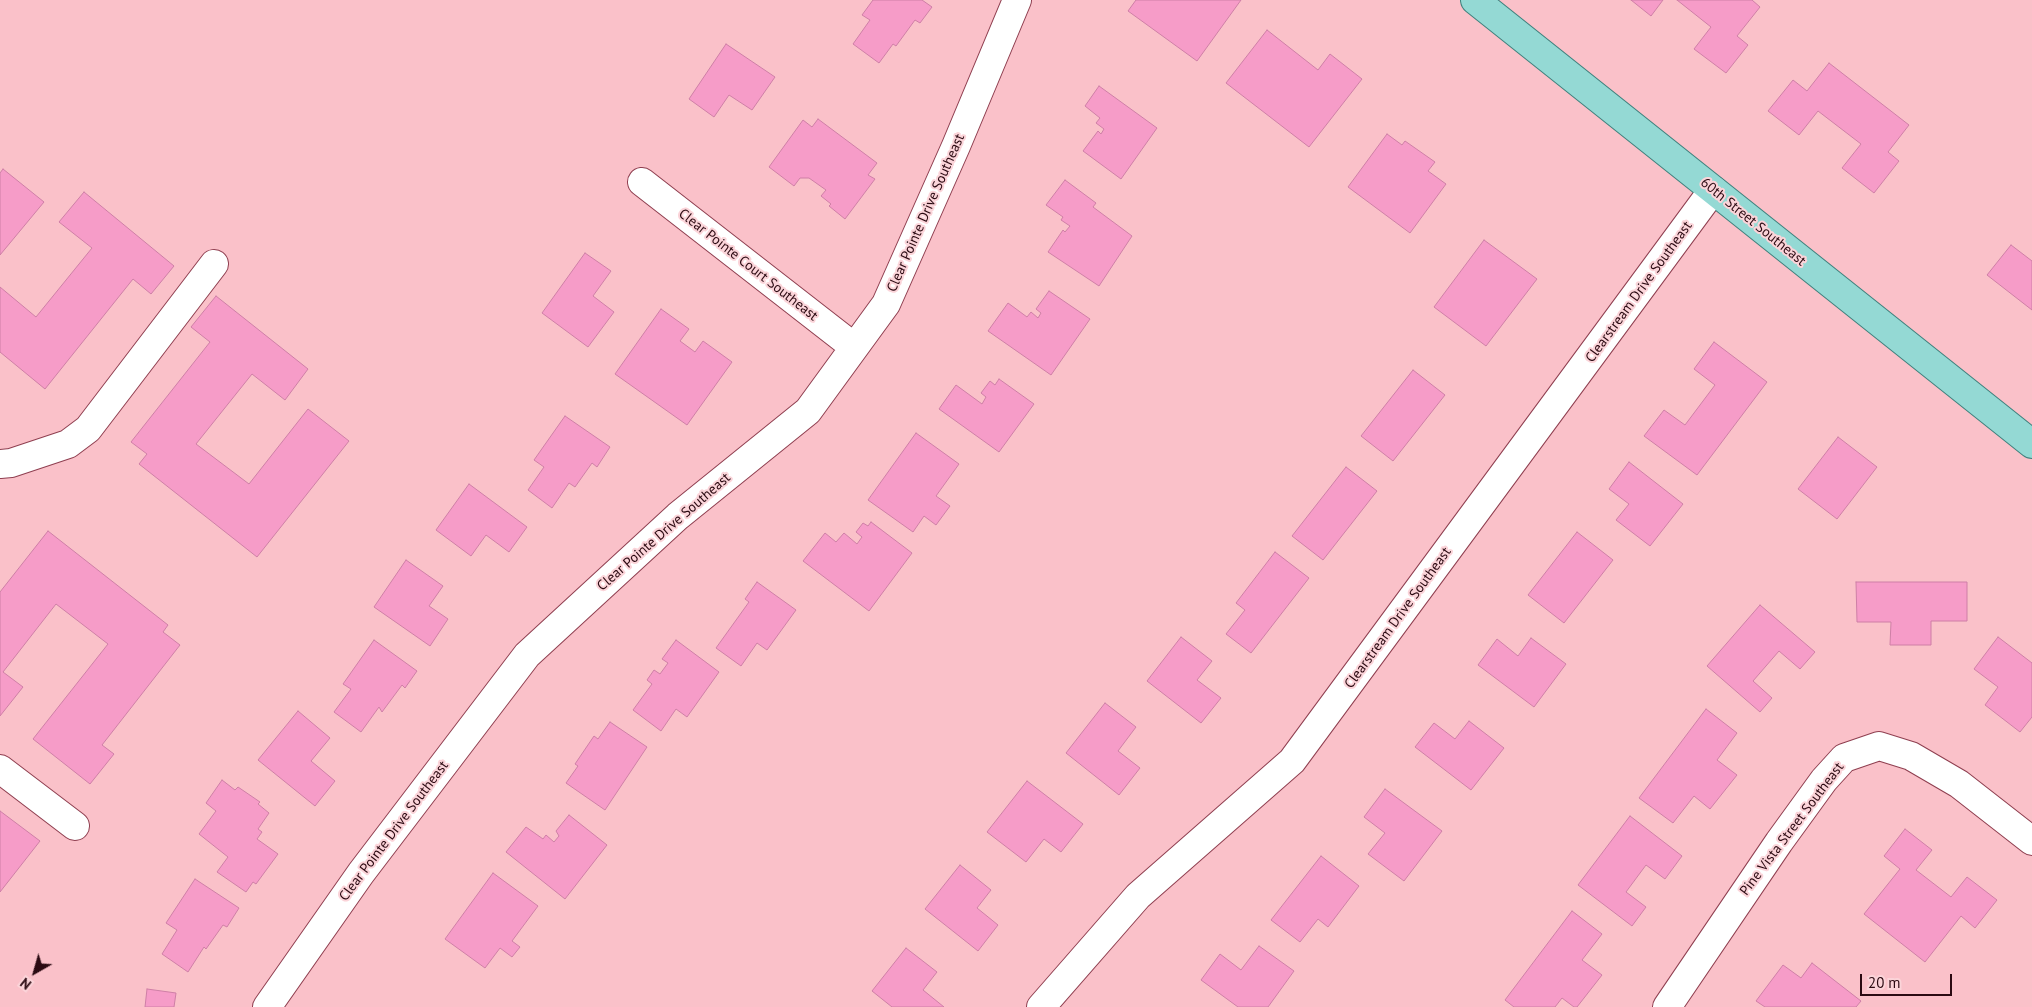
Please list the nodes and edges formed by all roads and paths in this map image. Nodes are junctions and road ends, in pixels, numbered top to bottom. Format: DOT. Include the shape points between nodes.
graph roads {
  1 [pos="1017,0"];
  2 [pos="1475,0"];
  3 [pos="642,182"];
  4 [pos="1713,190"];
  5 [pos="214,264"];
  6 [pos="854,347"];
  7 [pos="2032,444"];
  8 [pos="0,464"];
  9 [pos="0,769"];
  10 [pos="75,826"];
  11 [pos="2032,841"];
  12 [pos="267,1007"];
  13 [pos="1041,1007"];
  14 [pos="1667,1007"];
  1 -- 6 [label="street, Clear Pointe Drive Southeast" via="886,304"];
  2 -- 4 [label="main road, 60th Street Southeast"];
  3 -- 6 [label="street, Clear Pointe Court Southeast"];
  4 -- 7 [label="main road, 60th Street Southeast"];
  4 -- 13 [label="street, Clearstream Drive Southeast" via="1292,762 1138,896"];
  5 -- 8 [label="street" via="88,429 68,444"];
  6 -- 12 [label="street, Clear Pointe Drive Southeast" via="808,411 678,516 528,655 361,874"];
  9 -- 10 [label="street"];
  11 -- 14 [label="street, Pine Vista Street Southeast" via="1959,784 1912,756 1879,746 1844,758 1779,842"];
}
